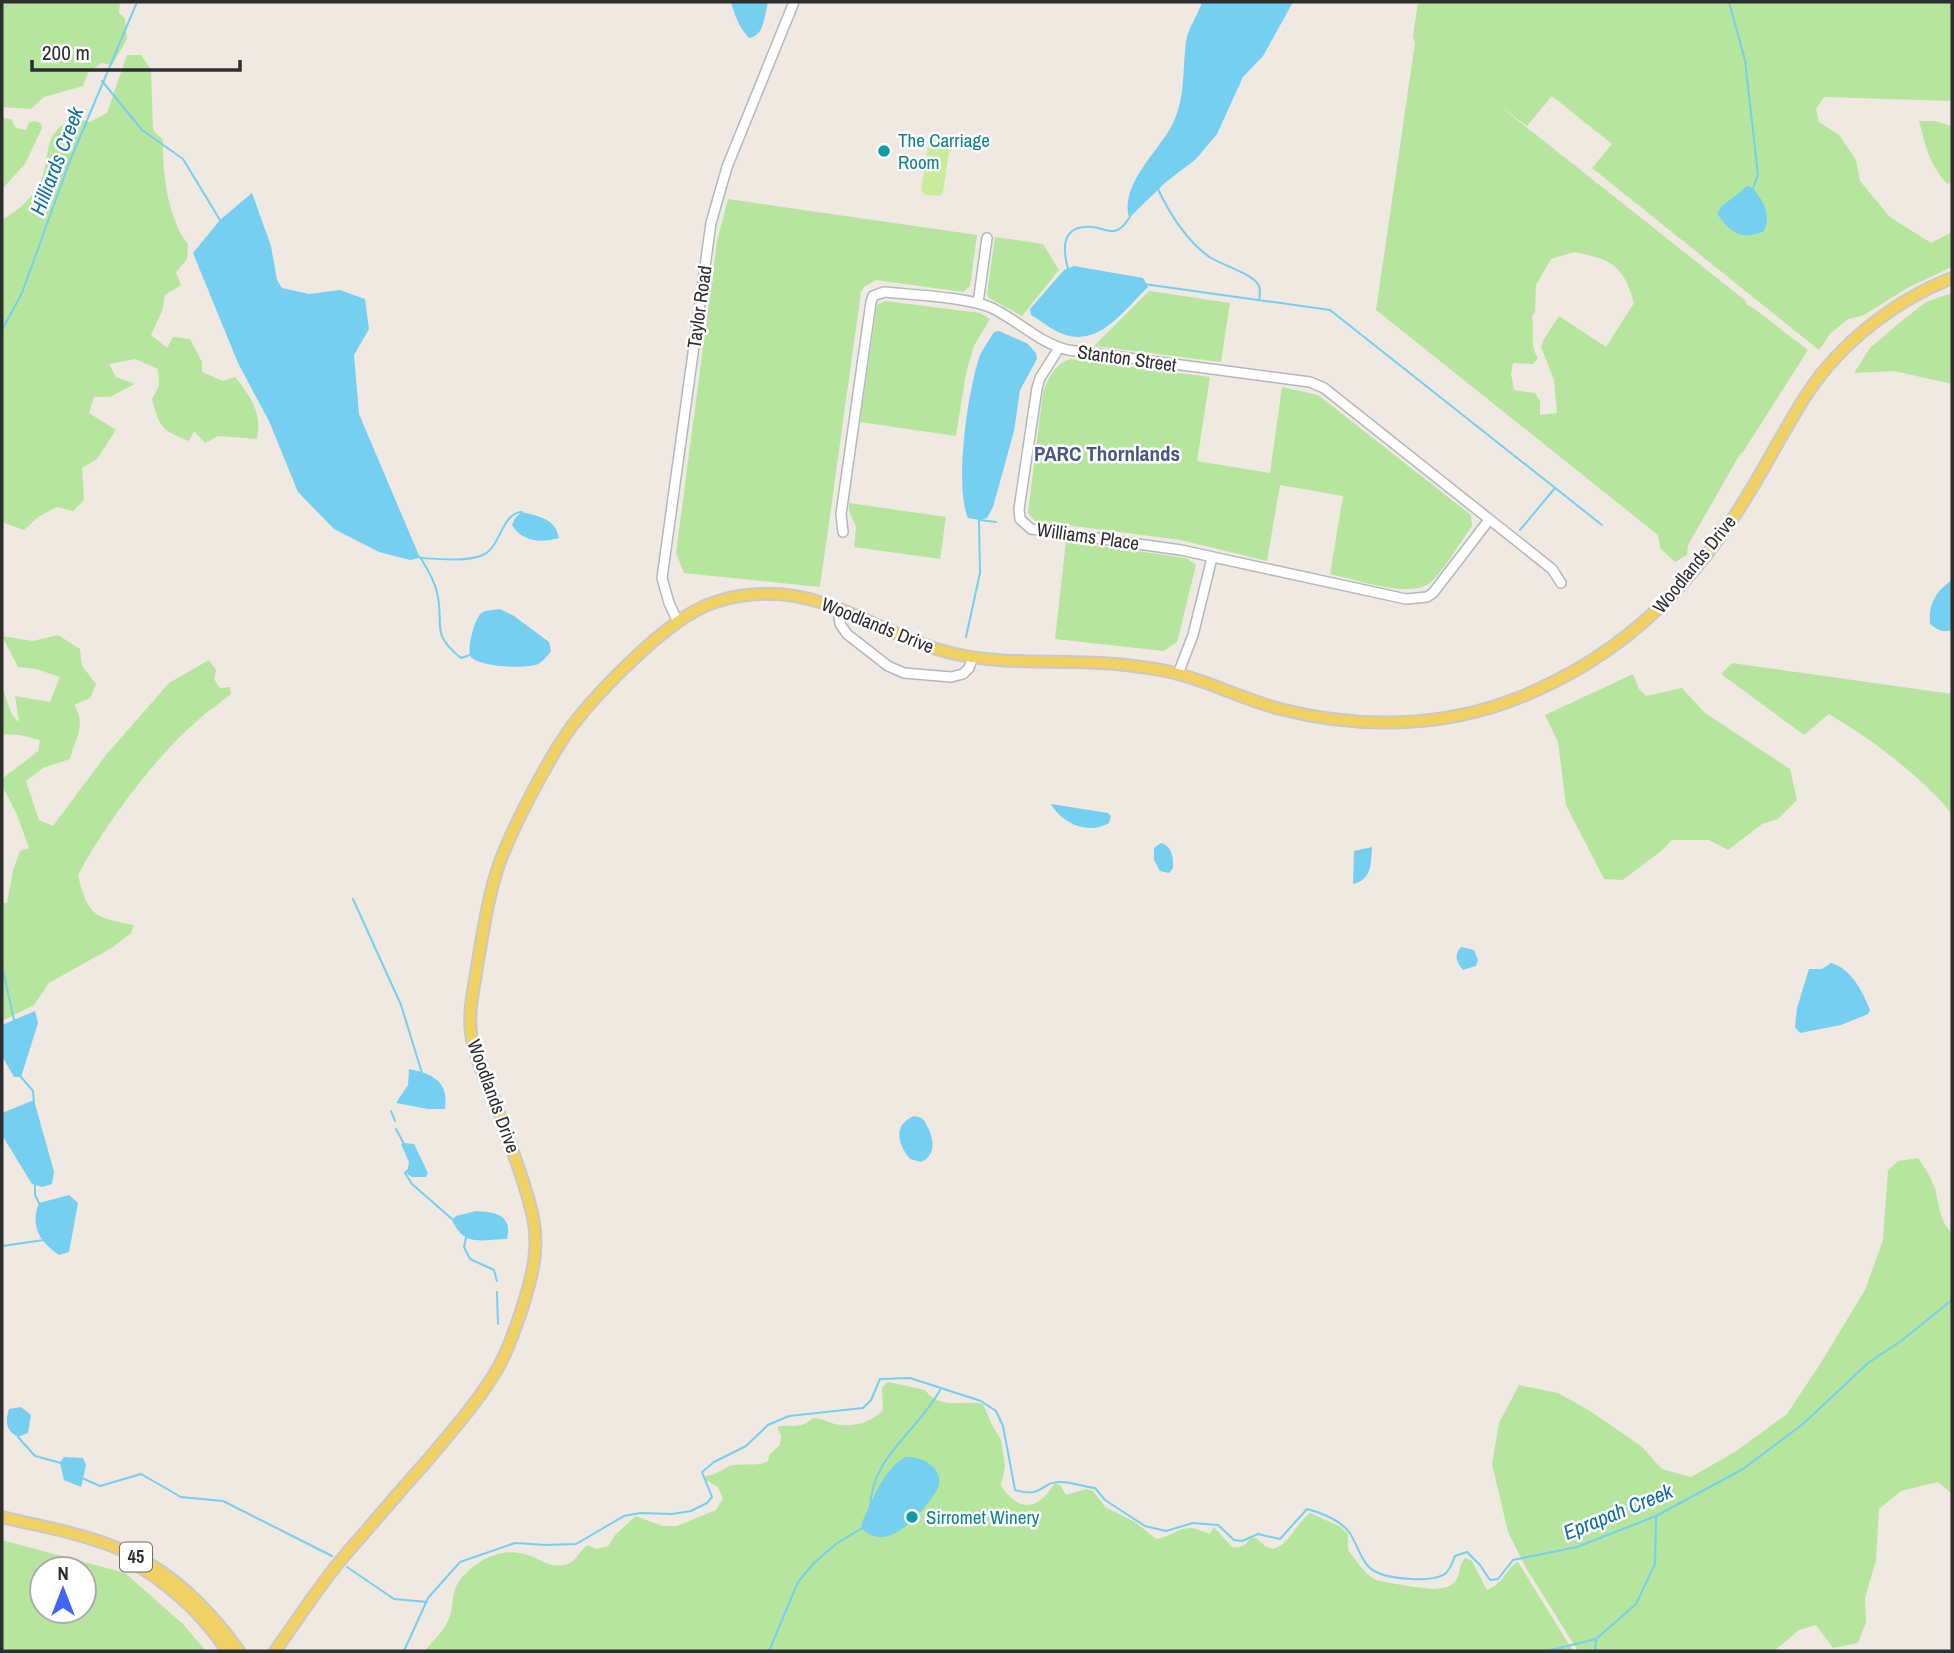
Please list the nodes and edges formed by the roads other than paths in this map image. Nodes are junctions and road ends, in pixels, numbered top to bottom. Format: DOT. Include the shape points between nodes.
graph roads {
  1 [pos="794,2"];
  2 [pos="987,238"];
  3 [pos="1952,278"];
  4 [pos="978,303"];
  5 [pos="1059,348"];
  6 [pos="1489,520"];
  7 [pos="842,532"];
  8 [pos="1212,558"];
  9 [pos="1561,583"];
  10 [pos="838,608"];
  11 [pos="677,622"];
  12 [pos="972,657"];
  13 [pos="1178,674"];
  14 [pos="2,1517"];
  15 [pos="82,1537"];
  16 [pos="184,1588"];
  17 [pos="228,1651"];
  18 [pos="239,1651"];
  19 [pos="247,1651"];
  20 [pos="276,1651"];
  1 -- 11 [label="street, Taylor Road" via="727,167 711,223 662,578"];
  2 -- 4 [label="street"];
  3 -- 13 [label="main road, Woodlands Drive" via="1921,290 1861,334 1810,388 1738,510 1674,594 1632,634 1557,682 1463,715 1369,722 1274,707"];
  4 -- 5 [label="street, Stanton Street"];
  4 -- 7 [label="street, Stanton Street" via="884,292 873,296"];
  5 -- 6 [label="street, Stanton Street" via="1310,382 1324,388"];
  5 -- 8 [label="street, Williams Place" via="1037,388 1020,519 1031,529"];
  6 -- 8 [label="street, Williams Place" via="1427,597 1392,597"];
  6 -- 9 [label="street, Stanton Street" via="1552,569"];
  8 -- 13 [label="street"];
  10 -- 11 [label="main road, Woodlands Drive" via="793,595 749,594 720,600"];
  10 -- 12 [label="main road, Woodlands Drive" via="909,640"];
  10 -- 12 [label="street" via="847,634 874,657 904,673 951,677 969,668"];
  11 -- 20 [label="main road, Woodlands Drive" via="599,695 565,736 505,848 487,907 469,1013 471,1036 532,1206 536,1238 531,1279 503,1358 478,1399 341,1560"];
  12 -- 13 [label="main road, Woodlands Drive" via="1118,664"];
  14 -- 15 [label="main road, 45"];
  15 -- 16 [label="main road, 45" via="116,1547"];
  15 -- 17 [label="main road" via="168,1586 202,1617"];
  16 -- 18 [label="main road, 45"];
  16 -- 19 [label="main road" via="215,1610"];
}
